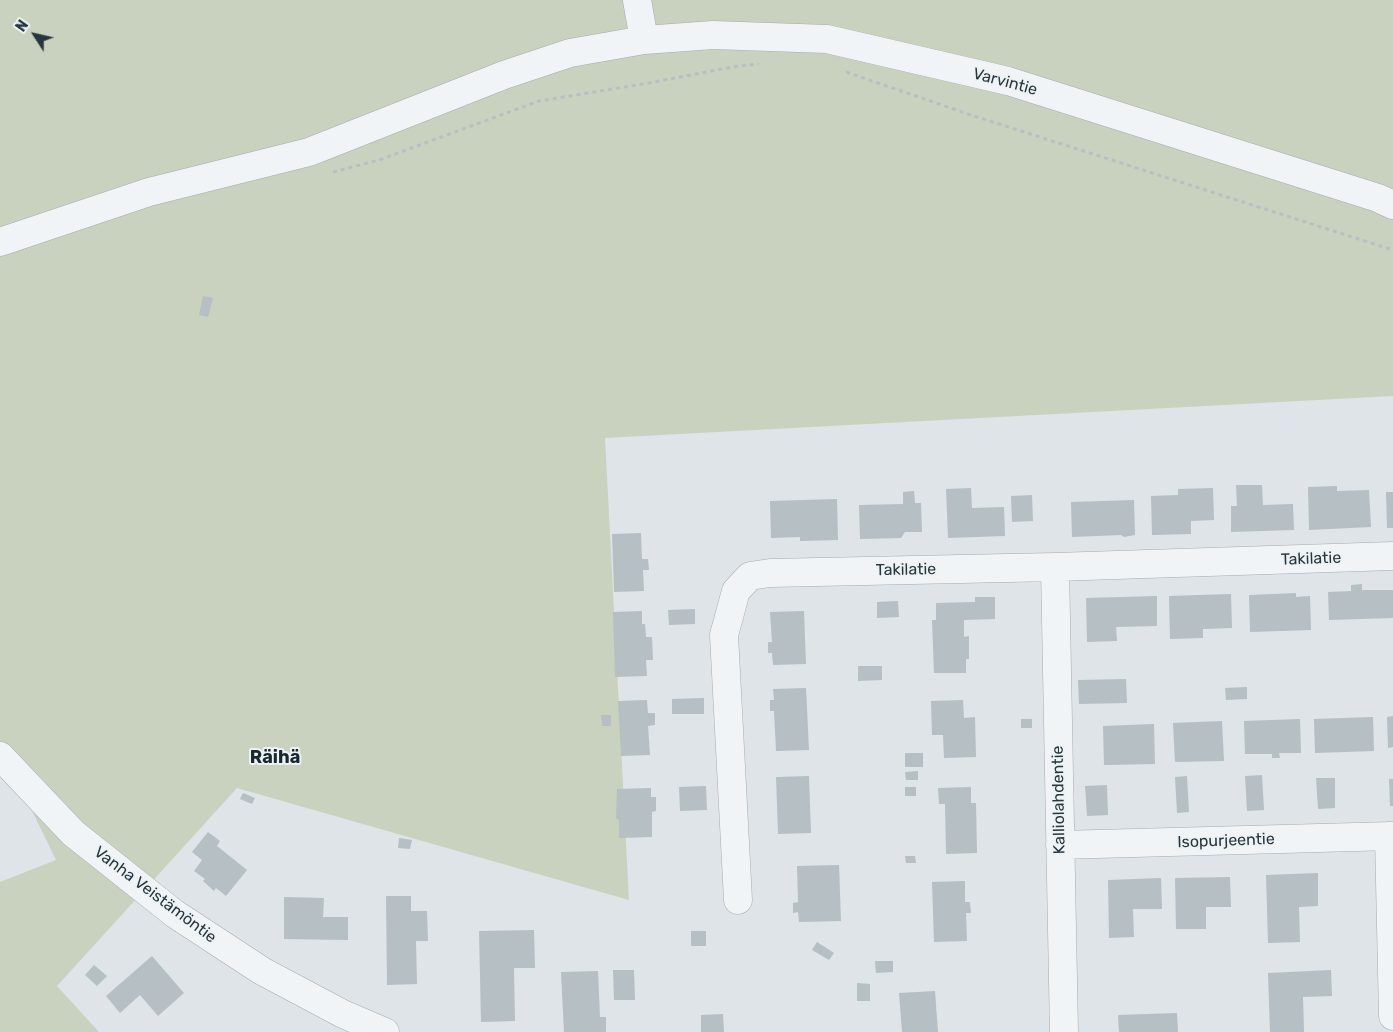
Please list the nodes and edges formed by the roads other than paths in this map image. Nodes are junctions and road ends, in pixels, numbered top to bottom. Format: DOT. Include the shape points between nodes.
graph roads {
  1 [pos="637,0"];
  2 [pos="644,40"];
  3 [pos="1393,205"];
  4 [pos="0,242"];
  5 [pos="1393,556"];
  6 [pos="1054,567"];
  7 [pos="0,756"];
  8 [pos="1391,836"];
  9 [pos="1060,845"];
  10 [pos="738,900"];
  11 [pos="1393,1016"];
  12 [pos="385,1032"];
  13 [pos="1064,1032"];
  1 -- 2 [label="street"];
  2 -- 3 [label="street, Varvintie" via="713,35 827,39 1008,81"];
  2 -- 4 [label="street, Varvintie" via="570,54 504,74 309,152 149,192"];
  5 -- 6 [label="street, Takilatie"];
  6 -- 9 [label="street, Kalliolahdentie"];
  6 -- 10 [label="street, Takilatie" via="750,576 736,591 724,635"];
  7 -- 12 [label="street, Vanha Veistämöntie" via="73,833 175,914 262,971 342,1014"];
  8 -- 9 [label="street, Isopurjeentie"];
  8 -- 11 [label="street"];
  9 -- 13 [label="street, Kalliolahdentie"];
}
